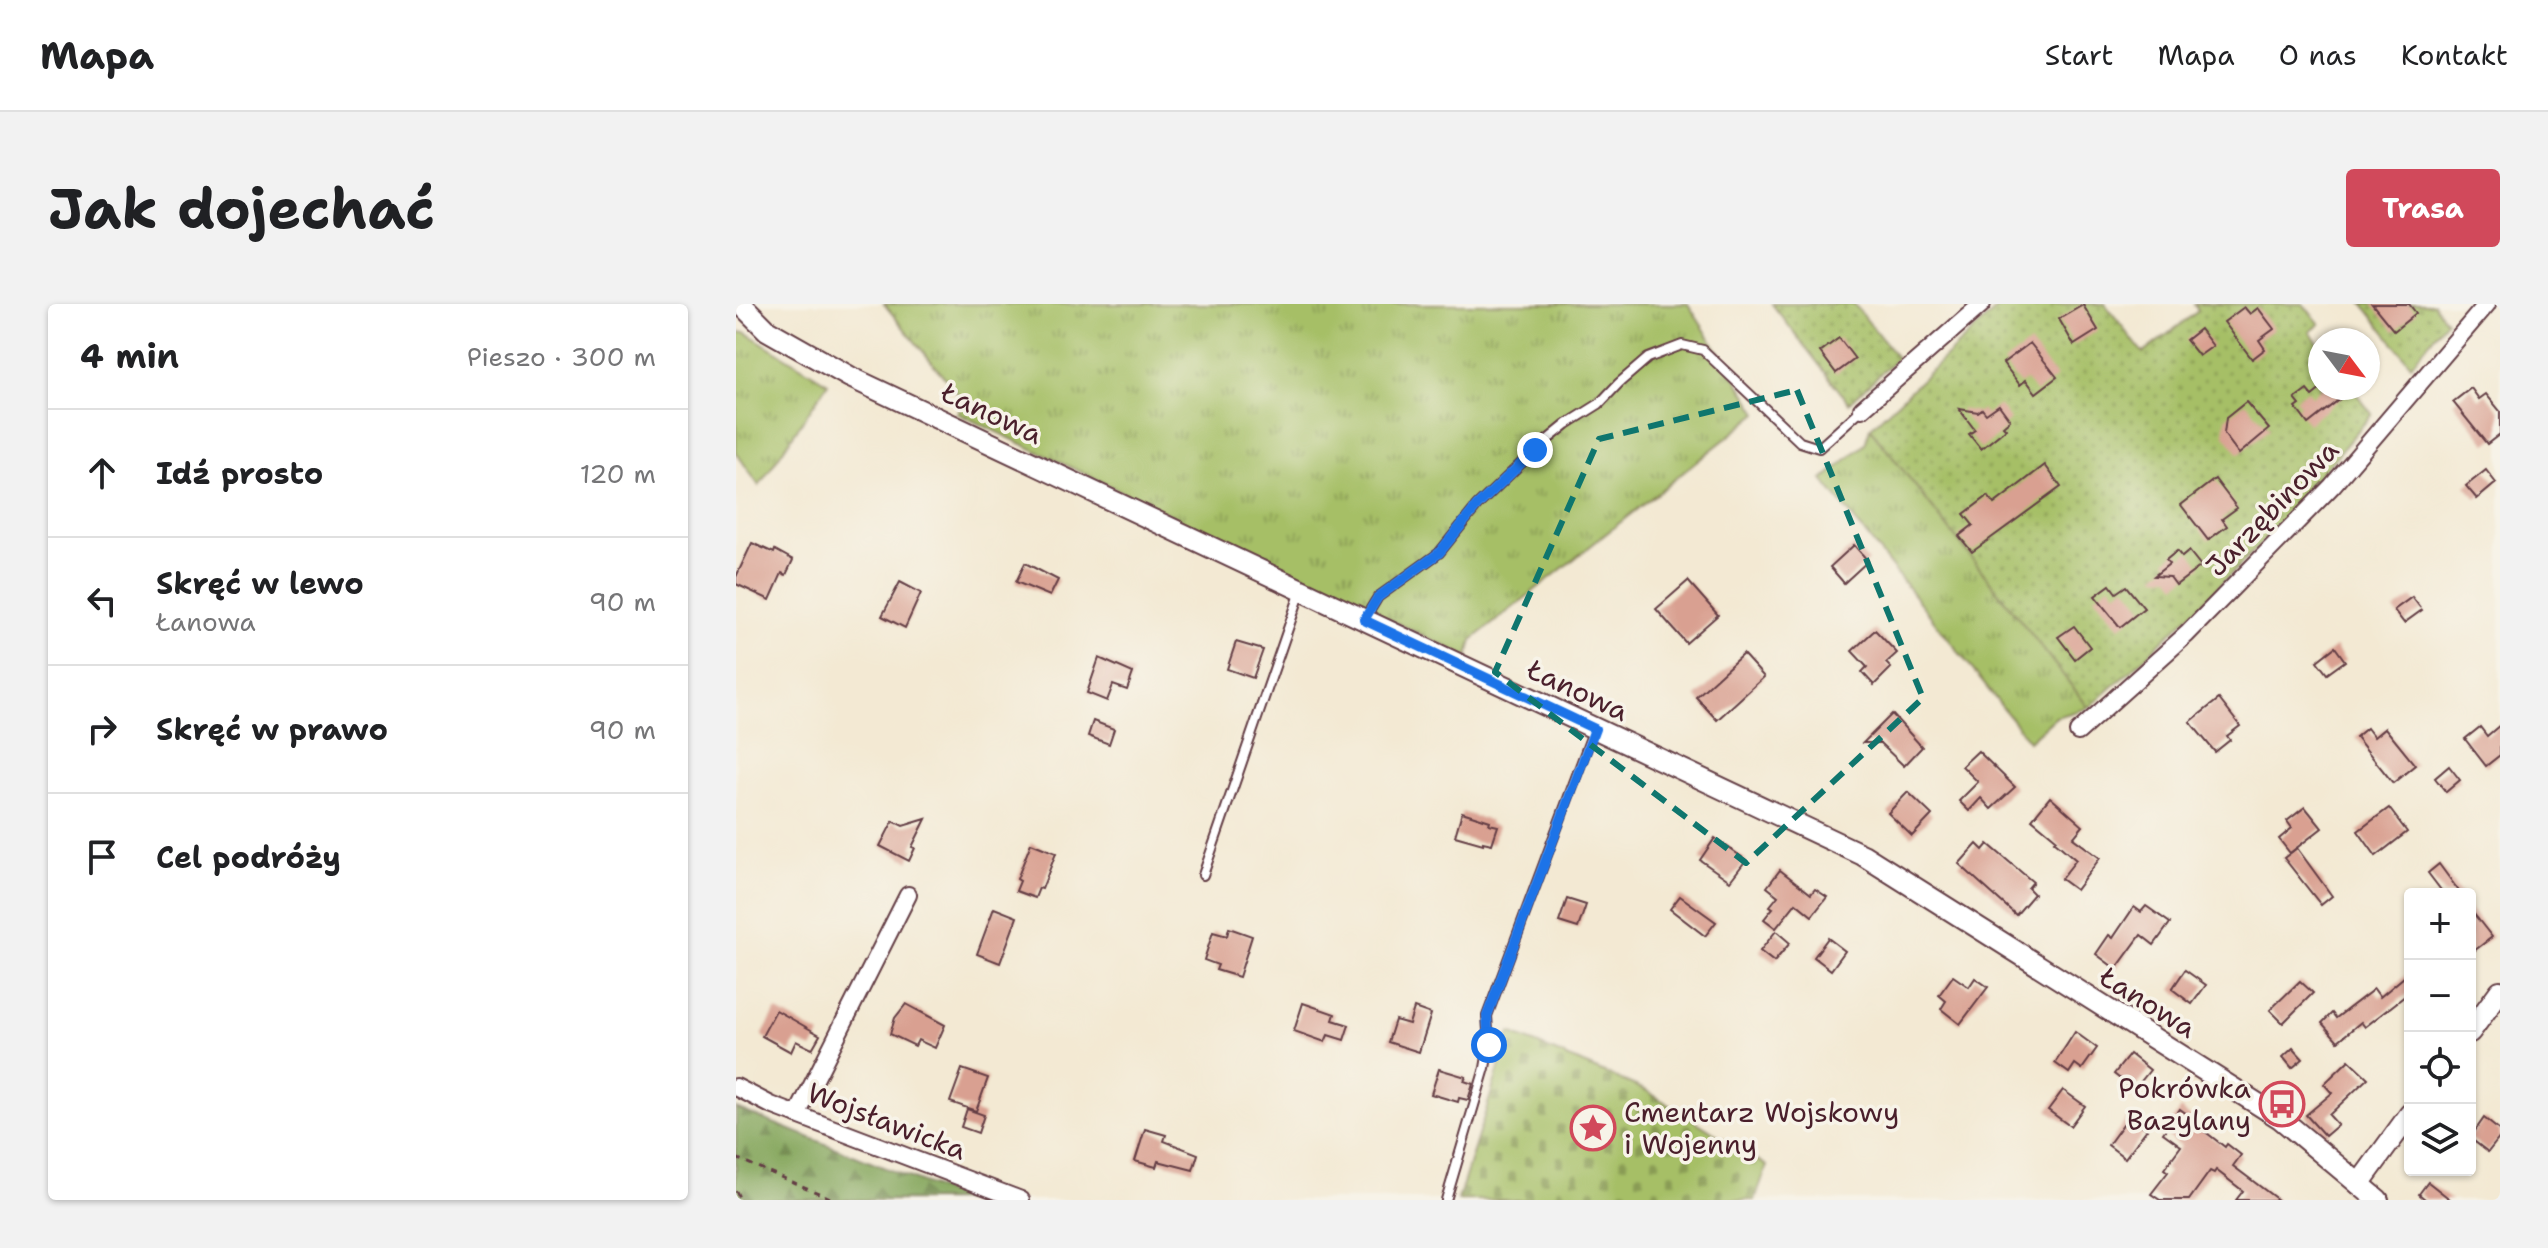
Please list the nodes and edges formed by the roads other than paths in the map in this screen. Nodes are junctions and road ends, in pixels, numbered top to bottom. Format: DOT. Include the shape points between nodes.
graph roads {
  1 [pos="741,304"];
  2 [pos="1982,304"];
  3 [pos="2487,304"];
  4 [pos="1862,409"];
  5 [pos="1302,590"];
  6 [pos="1364,620"];
  7 [pos="1595,729"];
  8 [pos="2078,732"];
  9 [pos="1203,875"];
  10 [pos="908,895"];
  11 [pos="2500,991"];
  12 [pos="2476,1024"];
  13 [pos="736,1087"];
  14 [pos="797,1115"];
  15 [pos="2404,1122"];
  16 [pos="2359,1184"];
  17 [pos="1021,1200"];
  18 [pos="1446,1200"];
  19 [pos="2378,1200"];
  1 -- 5 [label="street, Łanowa" via="767,330 850,377"];
  2 -- 4 [label="street"];
  3 -- 8 [label="street, Jarzębinowa" via="2332,486 2187,634"];
  4 -- 6 [label="lane" via="1819,448 1800,442 1703,350 1682,345 1648,358 1599,404 1535,450 1477,506 1439,553 1378,597"];
  5 -- 6 [label="street, Łanowa"];
  5 -- 9 [label="lane"];
  6 -- 7 [label="street, Łanowa"];
  7 -- 16 [label="street, Łanowa" via="1863,855 2280,1118"];
  7 -- 18 [label="lane" via="1487,1016 1485,1068"];
  10 -- 14 [label="street"];
  11 -- 12 [label="street"];
  13 -- 14 [label="street, Wojsławicka"];
  14 -- 17 [label="street, Wojsławicka"];
  15 -- 16 [label="street"];
  16 -- 19 [label="street, Łanowa"];
}
